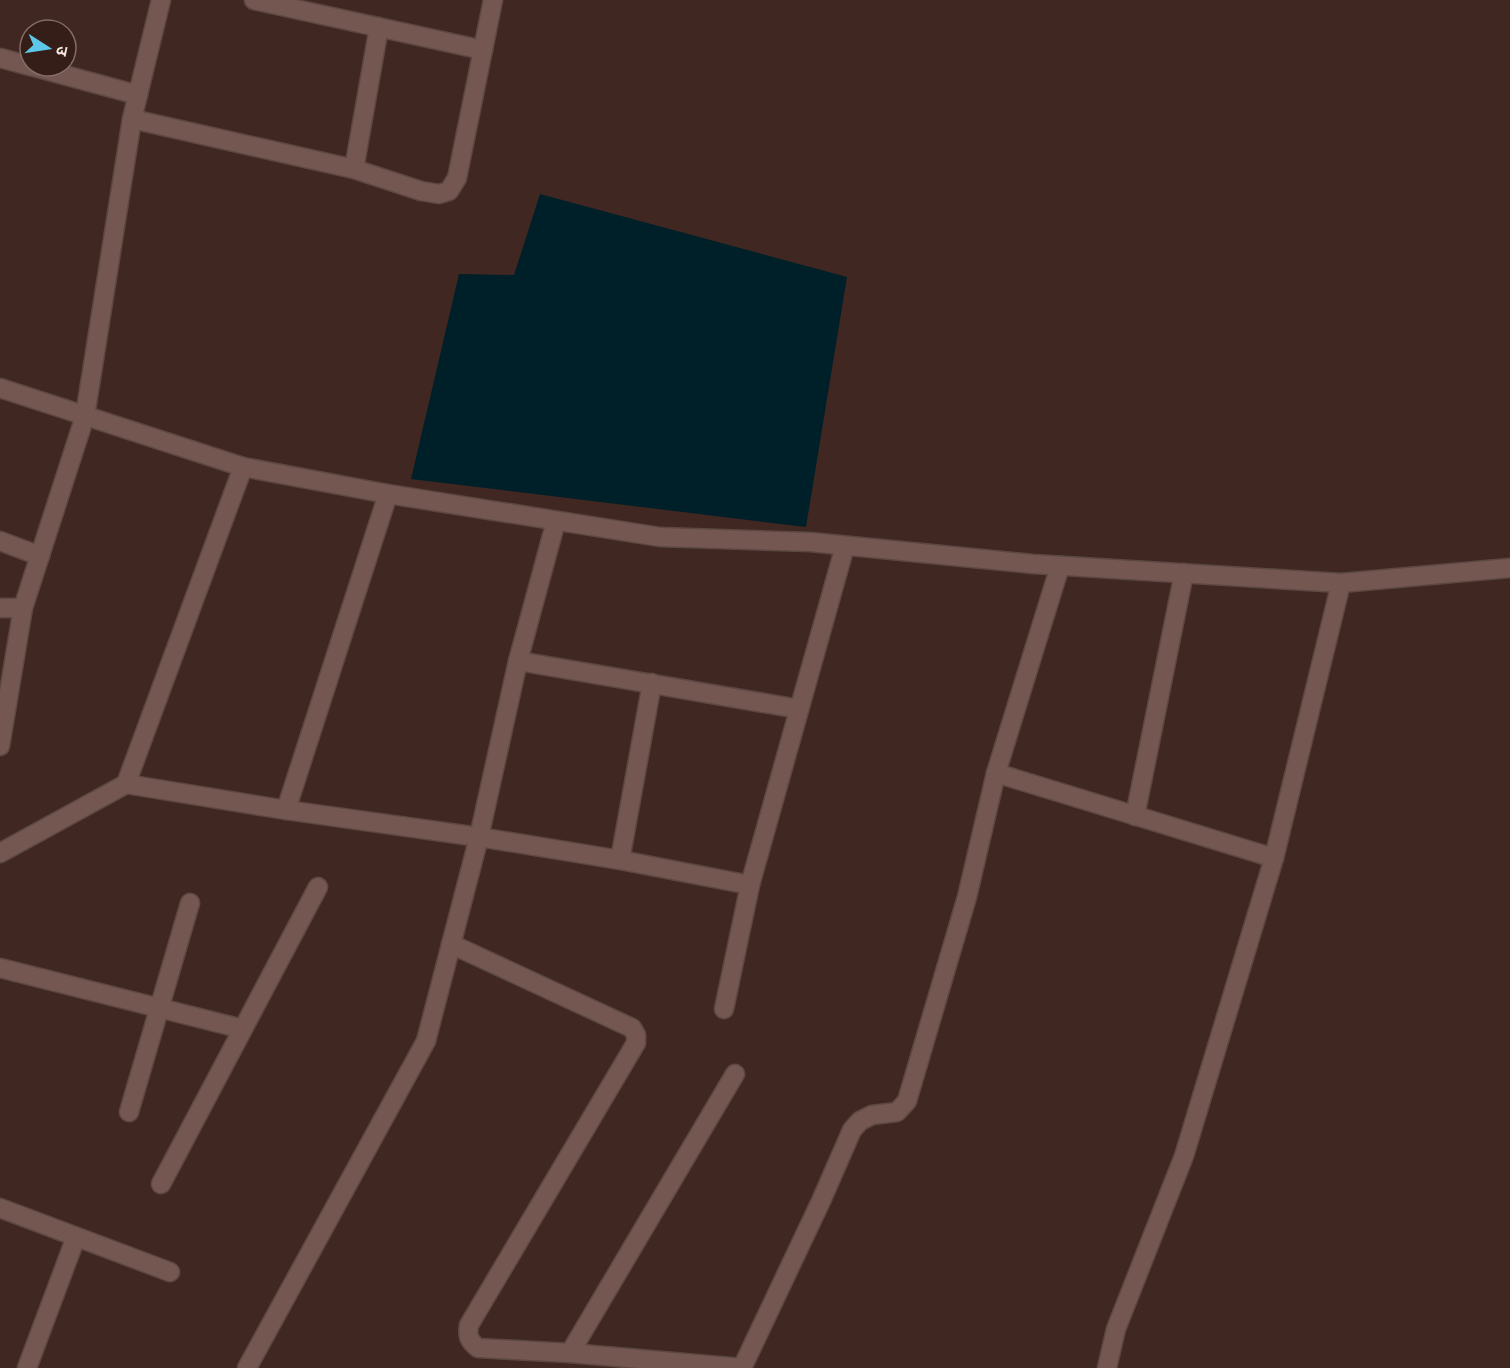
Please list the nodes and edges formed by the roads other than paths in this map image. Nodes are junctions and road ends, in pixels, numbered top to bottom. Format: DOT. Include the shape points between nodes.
graph roads {
  1 [pos="161,0"];
  2 [pos="254,0"];
  3 [pos="492,0"];
  4 [pos="379,27"];
  5 [pos="483,50"];
  6 [pos="0,58"];
  7 [pos="18,63"];
  8 [pos="75,78"];
  9 [pos="138,95"];
  10 [pos="132,119"];
  11 [pos="354,169"];
  12 [pos="0,388"];
  13 [pos="85,416"];
  14 [pos="243,467"];
  15 [pos="388,495"];
  16 [pos="556,521"];
  17 [pos="0,541"];
  18 [pos="845,546"];
  19 [pos="40,556"];
  20 [pos="1060,566"];
  21 [pos="1510,568"];
  22 [pos="1185,573"];
  23 [pos="1341,582"];
  24 [pos="0,608"];
  25 [pos="23,608"];
  26 [pos="518,661"];
  27 [pos="652,683"];
  28 [pos="799,709"];
  29 [pos="0,746"];
  30 [pos="996,773"];
  31 [pos="126,784"];
  32 [pos="286,810"];
  33 [pos="1135,816"];
  34 [pos="479,837"];
  35 [pos="0,853"];
  36 [pos="1274,858"];
  37 [pos="620,860"];
  38 [pos="750,885"];
  39 [pos="318,887"];
  40 [pos="190,903"];
  41 [pos="451,944"];
  42 [pos="0,968"];
  43 [pos="159,1008"];
  44 [pos="724,1009"];
  45 [pos="243,1029"];
  46 [pos="735,1074"];
  47 [pos="129,1112"];
  48 [pos="161,1184"];
  49 [pos="0,1208"];
  50 [pos="76,1237"];
  51 [pos="170,1272"];
  52 [pos="570,1353"];
  53 [pos="27,1368"];
  54 [pos="246,1368"];
  55 [pos="742,1368"];
  56 [pos="1107,1368"];
  1 -- 9 [label="street"];
  2 -- 4 [label="street"];
  3 -- 5 [label="street"];
  4 -- 5 [label="street"];
  4 -- 11 [label="street"];
  5 -- 11 [label="street" via="457,178 449,191 421,191"];
  6 -- 7 [label="street"];
  8 -- 9 [label="street"];
  9 -- 10 [label="street"];
  10 -- 11 [label="street"];
  10 -- 13 [label="street"];
  12 -- 13 [label="street"];
  13 -- 14 [label="street"];
  13 -- 19 [label="street"];
  14 -- 15 [label="street"];
  14 -- 31 [label="street"];
  15 -- 16 [label="street"];
  15 -- 32 [label="street"];
  16 -- 18 [label="street" via="660,537"];
  16 -- 26 [label="street"];
  17 -- 19 [label="street"];
  18 -- 20 [label="street"];
  18 -- 28 [label="street"];
  19 -- 25 [label="street"];
  20 -- 22 [label="street"];
  20 -- 30 [label="street"];
  21 -- 23 [label="street"];
  22 -- 23 [label="street"];
  22 -- 33 [label="street"];
  23 -- 36 [label="street"];
  24 -- 25 [label="street"];
  25 -- 29 [label="street"];
  26 -- 27 [label="street"];
  26 -- 34 [label="street"];
  27 -- 28 [label="street"];
  27 -- 37 [label="street"];
  28 -- 38 [label="street"];
  30 -- 33 [label="street"];
  30 -- 55 [label="street" via="967,897 907,1101 897,1112 872,1115 852,1130"];
  31 -- 32 [label="street"];
  31 -- 35 [label="street"];
  32 -- 34 [label="street"];
  33 -- 36 [label="street"];
  34 -- 37 [label="street"];
  34 -- 41 [label="street"];
  36 -- 56 [label="street" via="1184,1156 1116,1329"];
  37 -- 38 [label="street"];
  38 -- 44 [label="street"];
  39 -- 45 [label="street"];
  40 -- 43 [label="street"];
  41 -- 52 [label="street" via="632,1028 636,1035 636,1043 467,1334 478,1348"];
  41 -- 54 [label="street" via="426,1041"];
  42 -- 43 [label="street"];
  43 -- 45 [label="street"];
  43 -- 47 [label="street"];
  45 -- 48 [label="street"];
  46 -- 52 [label="street"];
  49 -- 50 [label="street"];
  50 -- 51 [label="street"];
  50 -- 53 [label="street"];
  52 -- 55 [label="street"];
}
